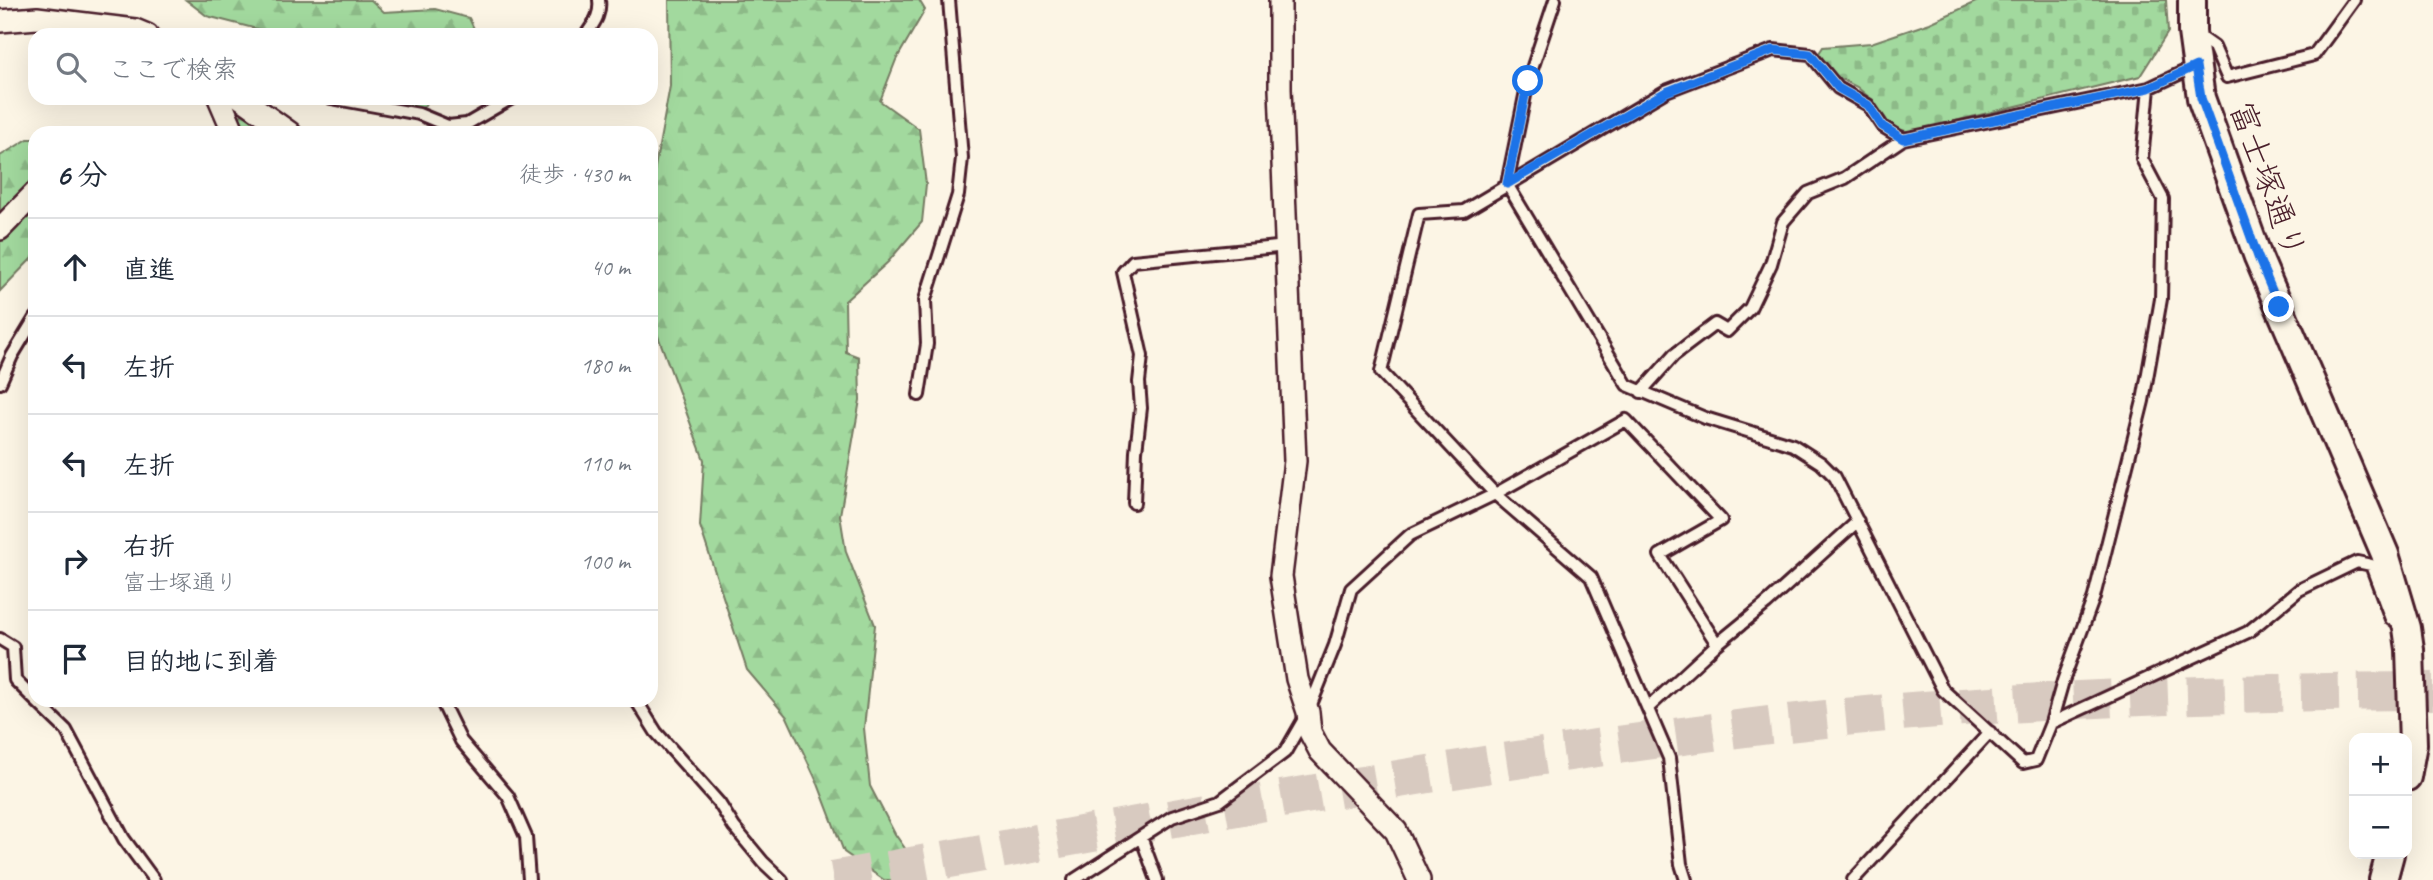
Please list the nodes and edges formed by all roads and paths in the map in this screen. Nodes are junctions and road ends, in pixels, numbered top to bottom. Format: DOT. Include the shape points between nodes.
graph roads {
  1 [pos="599,0"];
  2 [pos="949,0"];
  3 [pos="1280,0"];
  4 [pos="1555,0"];
  5 [pos="2192,0"];
  6 [pos="2354,0"];
  7 [pos="0,21"];
  8 [pos="119,28"];
  9 [pos="591,28"];
  10 [pos="2192,32"];
  11 [pos="2196,66"];
  12 [pos="2149,88"];
  13 [pos="222,105"];
  14 [pos="251,105"];
  15 [pos="370,105"];
  16 [pos="500,105"];
  17 [pos="231,126"];
  18 [pos="280,126"];
  19 [pos="448,126"];
  20 [pos="448,126"];
  21 [pos="1903,139"];
  22 [pos="1507,184"];
  23 [pos="28,200"];
  24 [pos="0,229"];
  25 [pos="1287,246"];
  26 [pos="28,330"];
  27 [pos="0,383"];
  28 [pos="1641,393"];
  29 [pos="919,395"];
  30 [pos="1495,495"];
  31 [pos="1134,503"];
  32 [pos="1858,522"];
  33 [pos="2406,630"];
  34 [pos="0,639"];
  35 [pos="1717,644"];
  36 [pos="28,693"];
  37 [pos="42,707"];
  38 [pos="444,707"];
  39 [pos="640,707"];
  40 [pos="1648,708"];
  41 [pos="1308,712"];
  42 [pos="2051,723"];
  43 [pos="1990,733"];
  44 [pos="2412,750"];
  45 [pos="1141,837"];
  46 [pos="2389,859"];
  47 [pos="154,880"];
  48 [pos="529,880"];
  49 [pos="782,880"];
  50 [pos="1074,880"];
  51 [pos="1157,880"];
  52 [pos="1419,880"];
  53 [pos="1686,880"];
  54 [pos="1853,880"];
  55 [pos="2383,880"];
  1 -- 9 [label="lane"];
  2 -- 29 [label="lane" via="962,158 958,195 925,300 927,344"];
  3 -- 25 [label="street"];
  4 -- 22 [label="lane" via="1528,81"];
  5 -- 10 [label="street, 富士塚通り"];
  6 -- 10 [label="lane" via="2314,55 2227,77 2214,47"];
  7 -- 8 [label="street" via="37,18"];
  10 -- 11 [label="street, 富士塚通り"];
  11 -- 12 [label="lane"];
  11 -- 33 [label="street, 富士塚通り" via="2201,98 2258,257 2385,554"];
  12 -- 21 [label="lane"];
  12 -- 42 [label="lane" via="2142,159 2163,199 2161,299 2143,401 2094,597"];
  13 -- 17 [label="street"];
  14 -- 18 [label="street"];
  15 -- 20 [label="lane" via="419,114"];
  16 -- 19 [label="lane" via="467,124"];
  21 -- 22 [label="lane" via="1882,126 1868,105 1838,88 1810,54 1773,50 1666,92"];
  21 -- 28 [label="lane" via="1845,178 1808,193 1783,222 1771,264 1750,309 1727,331 1715,324 1674,355"];
  22 -- 28 [label="lane" via="1627,385"];
  22 -- 30 [label="lane" via="1464,211 1419,214 1381,372"];
  23 -- 24 [label="street"];
  25 -- 31 [label="lane" via="1133,261 1123,272 1142,356"];
  25 -- 41 [label="street" via="1295,461 1281,576 1297,679"];
  26 -- 27 [label="lane"];
  28 -- 32 [label="lane" via="1793,445 1835,477"];
  30 -- 35 [label="lane" via="1626,420 1721,520 1660,555"];
  30 -- 40 [label="lane" via="1591,577"];
  30 -- 41 [label="lane" via="1410,535 1351,589"];
  32 -- 35 [label="lane"];
  32 -- 43 [label="lane" via="1943,690"];
  33 -- 42 [label="lane" via="2391,619 2371,565 2357,562 2300,590 2248,632"];
  33 -- 44 [label="street, 富士塚通り"];
  34 -- 36 [label="lane" via="13,647 15,680"];
  35 -- 40 [label="lane"];
  37 -- 47 [label="lane" via="66,730 124,839"];
  38 -- 48 [label="lane" via="461,741 509,796 526,837"];
  39 -- 49 [label="lane" via="755,853"];
  40 -- 53 [label="lane" via="1669,758"];
  41 -- 45 [label="lane" via="1285,752 1220,802 1172,817"];
  41 -- 52 [label="street" via="1310,732 1320,751 1395,831"];
  42 -- 43 [label="lane" via="2036,760 2023,763"];
  43 -- 54 [label="lane"];
  45 -- 50 [label="lane"];
  45 -- 51 [label="lane"];
  46 -- 55 [label="street"];
}
